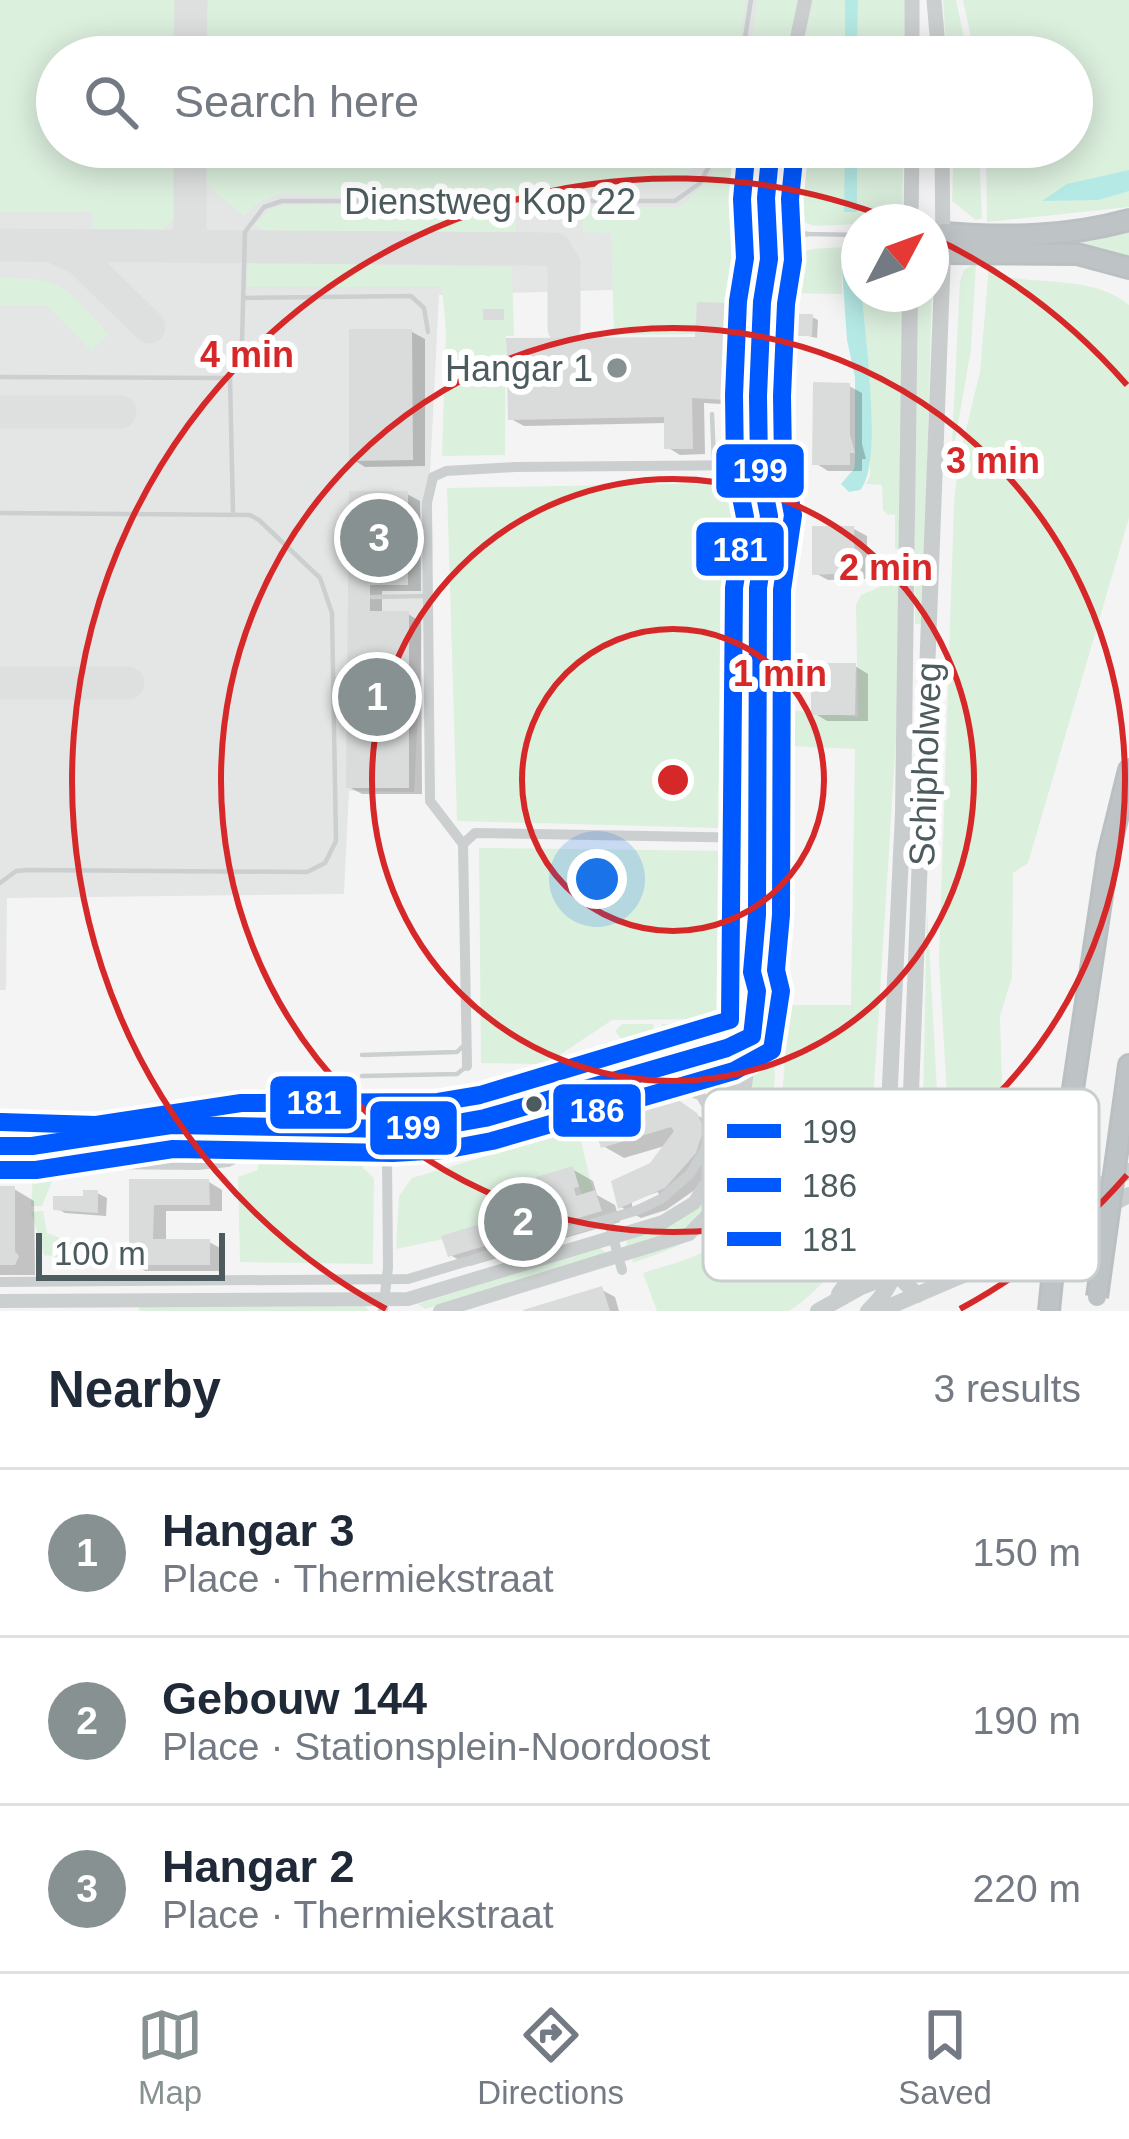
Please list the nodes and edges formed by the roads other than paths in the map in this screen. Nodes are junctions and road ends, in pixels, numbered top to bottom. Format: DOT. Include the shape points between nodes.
graph roads {
  1 [pos="752,0"];
  2 [pos="805,0"];
  3 [pos="912,0"];
  4 [pos="934,0"];
  5 [pos="746,36"];
  6 [pos="797,36"];
  7 [pos="912,36"];
  8 [pos="937,36"];
  9 [pos="708,168"];
  10 [pos="770,168"];
  11 [pos="912,168"];
  12 [pos="941,168"];
  13 [pos="911,204"];
  14 [pos="939,204"];
  15 [pos="1129,220"];
  16 [pos="765,233"];
  17 [pos="808,234"];
  18 [pos="841,235"];
  19 [pos="949,241"];
  20 [pos="949,243"];
  21 [pos="1129,268"];
  22 [pos="243,298"];
  23 [pos="910,312"];
  24 [pos="935,312"];
  25 [pos="428,332"];
  26 [pos="0,377"];
  27 [pos="230,378"];
  28 [pos="712,413"];
  29 [pos="714,464"];
  30 [pos="759,465"];
  31 [pos="0,512"];
  32 [pos="233,514"];
  33 [pos="428,596"];
  34 [pos="372,597"];
  35 [pos="1129,770"];
  36 [pos="757,838"];
  37 [pos="463,844"];
  38 [pos="0,883"];
  39 [pos="752,972"];
  40 [pos="741,1021"];
  41 [pos="746,1040"];
  42 [pos="466,1043"];
  43 [pos="716,1049"];
  44 [pos="362,1054"];
  45 [pos="1129,1065"];
  46 [pos="467,1066"];
  47 [pos="362,1076"];
  48 [pos="735,1089"];
  49 [pos="890,1089"];
  50 [pos="910,1089"];
  51 [pos="1072,1089"];
  52 [pos="703,1102"];
  53 [pos="245,1127"];
  54 [pos="0,1146"];
  55 [pos="32,1146"];
  56 [pos="703,1151"];
  57 [pos="387,1158"];
  58 [pos="0,1163"];
  59 [pos="1129,1171"];
  60 [pos="1099,1186"];
  61 [pos="703,1193"];
  62 [pos="1129,1195"];
  63 [pos="1099,1211"];
  64 [pos="608,1219"];
  65 [pos="703,1222"];
  66 [pos="614,1238"];
  67 [pos="620,1264"];
  68 [pos="384,1281"];
  69 [pos="845,1281"];
  70 [pos="879,1281"];
  71 [pos="892,1281"];
  72 [pos="903,1281"];
  73 [pos="949,1281"];
  74 [pos="1052,1281"];
  75 [pos="0,1282"];
  76 [pos="917,1295"];
  77 [pos="0,1301"];
  78 [pos="383,1306"];
  79 [pos="85,1307"];
  80 [pos="824,1308"];
  81 [pos="445,1310"];
  82 [pos="868,1311"];
  83 [pos="879,1311"];
  84 [pos="1049,1311"];
  85 [pos="1096,1311"];
  1 -- 5 [label="lane"];
  2 -- 6 [label="street"];
  3 -- 7 [label="main road"];
  4 -- 8 [label="main road"];
  9 -- 22 [label="lane, Dienstweg Kop 22" via="675,201 282,201 264,207 245,232"];
  10 -- 16 [label="street"];
  11 -- 13 [label="main road"];
  12 -- 14 [label="main road, Schipholweg"];
  15 -- 19 [label="highway" via="1089,231"];
  16 -- 17 [label="lane"];
  16 -- 17 [label="lane"];
  16 -- 30 [label="street"];
  17 -- 18 [label="lane"];
  20 -- 21 [label="highway" via="1077,254"];
  22 -- 25 [label="lane" via="411,296 424,308"];
  22 -- 27 [label="lane"];
  23 -- 49 [label="main road, Schipholweg"];
  24 -- 50 [label="main road, Schipholweg"];
  26 -- 27 [label="lane"];
  27 -- 32 [label="lane"];
  28 -- 29 [label="lane"];
  29 -- 30 [label="street"];
  29 -- 33 [label="street" via="439,474 427,503"];
  30 -- 36 [label="street" via="769,516 758,588"];
  31 -- 32 [label="lane"];
  32 -- 38 [label="lane" via="260,520 320,578 330,601 333,853 307,872 28,870"];
  33 -- 34 [label="lane"];
  33 -- 37 [label="street" via="430,801"];
  35 -- 51 [label="highway, bridge"];
  36 -- 37 [label="street" via="475,833"];
  36 -- 39 [label="street"];
  37 -- 42 [label="street"];
  39 -- 40 [label="street"];
  39 -- 41 [label="street" via="757,991"];
  40 -- 41 [label="street"];
  40 -- 43 [label="lane"];
  41 -- 43 [label="lane"];
  41 -- 48 [label="street"];
  42 -- 44 [label="lane" via="457,1052"];
  42 -- 46 [label="street"];
  43 -- 53 [label="lane" via="440,1126"];
  45 -- 85 [label="highway, bridge"];
  46 -- 47 [label="lane" via="457,1074"];
  52 -- 57 [label="street" via="672,1083 482,1144"];
  53 -- 55 [label="lane" via="171,1125"];
  53 -- 55 [label="lane" via="97,1149"];
  54 -- 55 [label="lane"];
  56 -- 64 [label="street" via="681,1184"];
  57 -- 58 [label="street" via="377,1145 297,1146 257,1147 198,1166"];
  57 -- 68 [label="street"];
  59 -- 60 [label="main road"];
  61 -- 66 [label="street" via="663,1222"];
  62 -- 63 [label="main road"];
  64 -- 66 [label="street"];
  64 -- 68 [label="street"];
  65 -- 67 [label="street"];
  66 -- 67 [label="street"];
  66 -- 78 [label="street"];
  67 -- 81 [label="street"];
  68 -- 75 [label="street"];
  68 -- 78 [label="street"];
  69 -- 80 [label="main road"];
  70 -- 80 [label="main road"];
  71 -- 82 [label="main road"];
  72 -- 76 [label="main road"];
  73 -- 76 [label="main road"];
  74 -- 84 [label="highway, bridge"];
  76 -- 83 [label="main road"];
  77 -- 79 [label="street"];
  78 -- 79 [label="street"];
}
